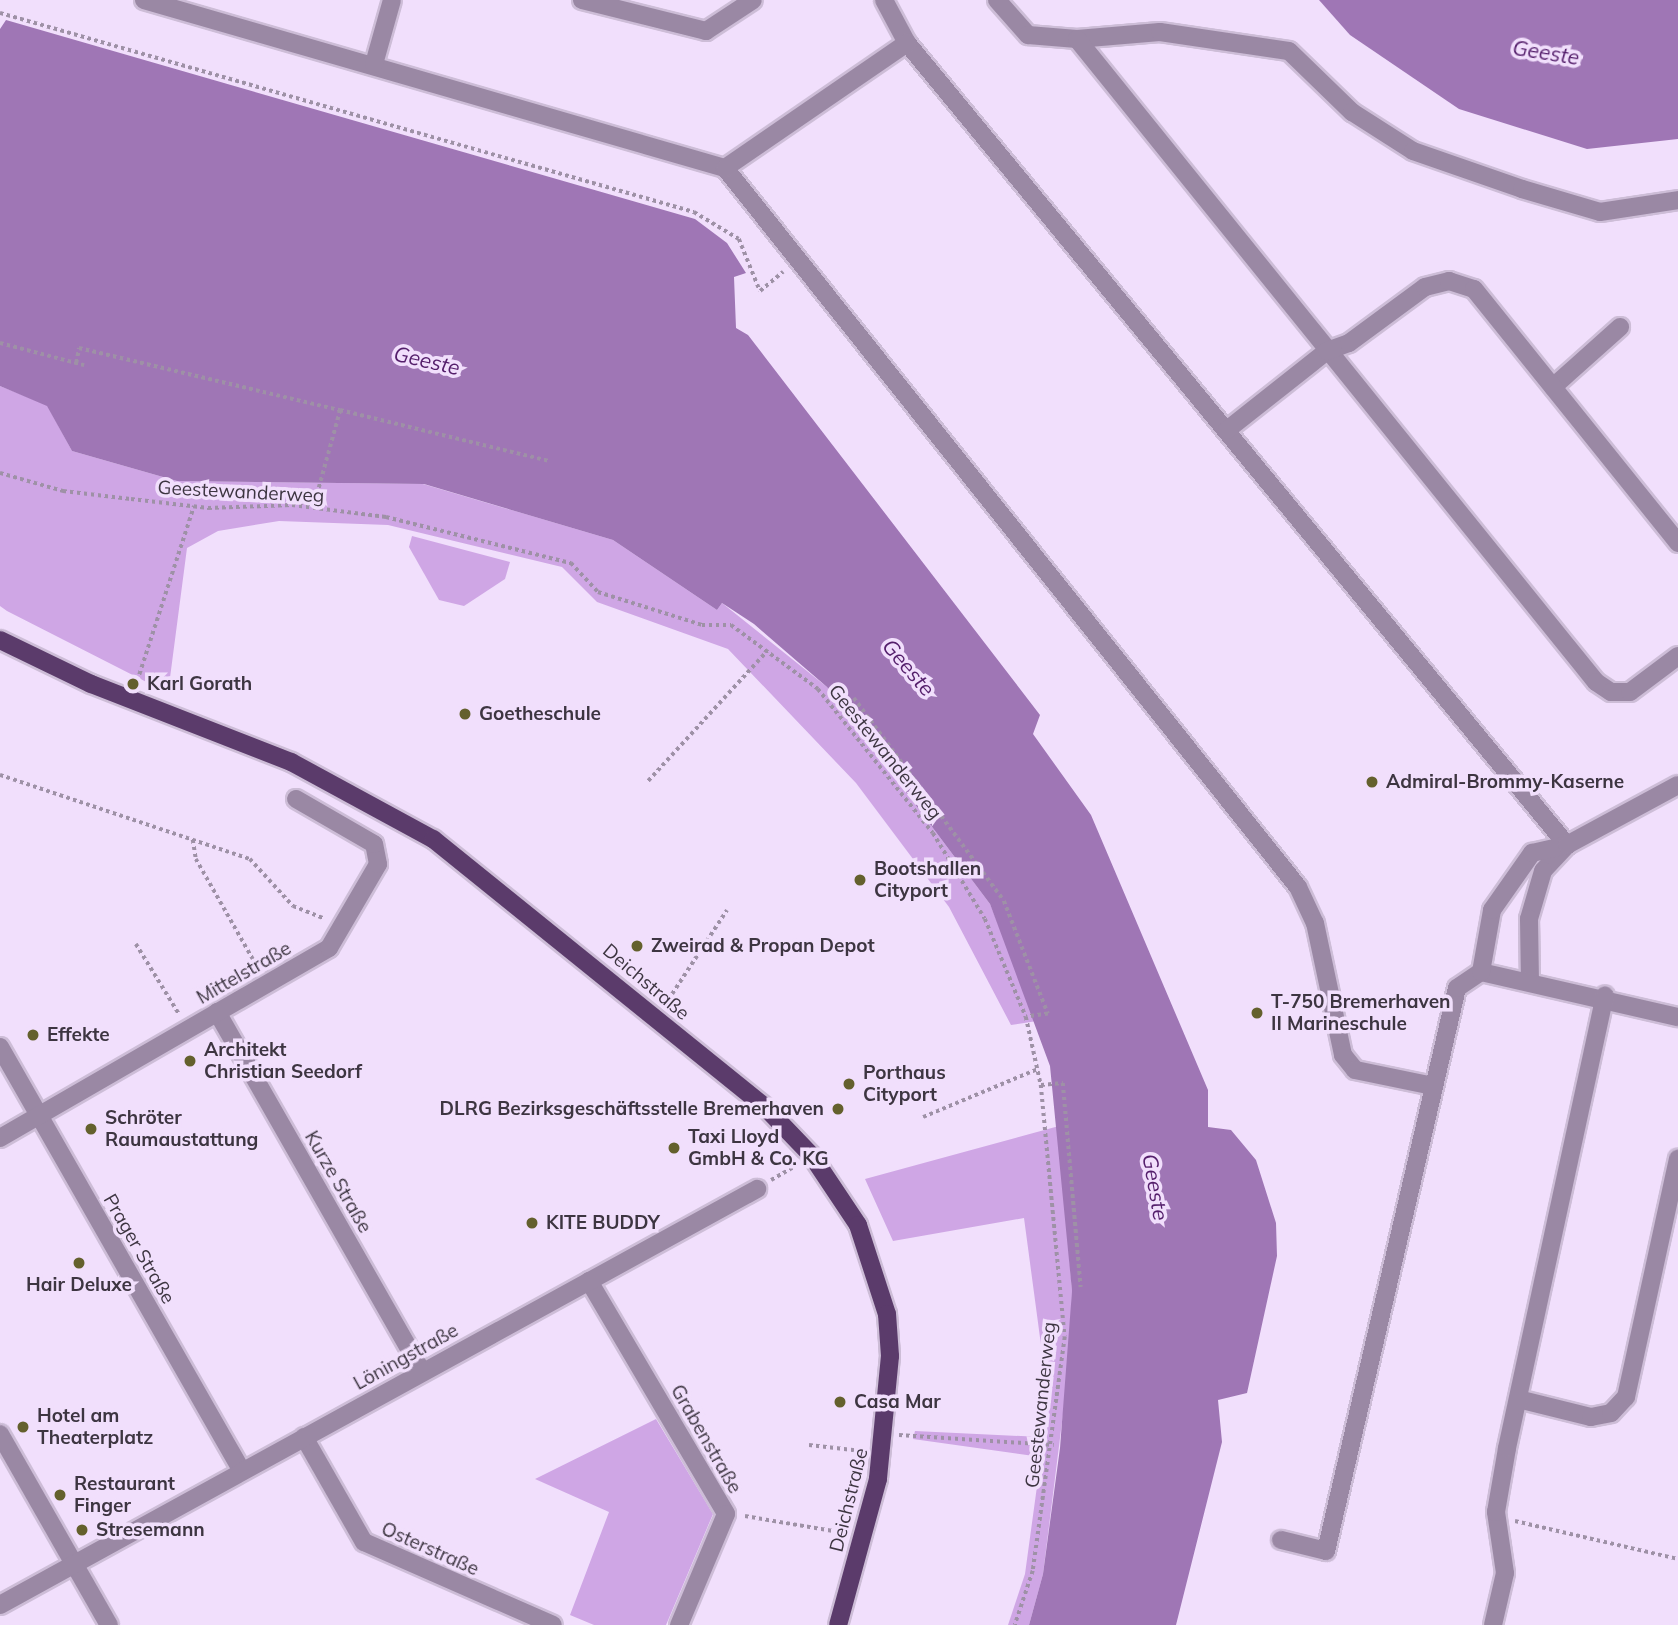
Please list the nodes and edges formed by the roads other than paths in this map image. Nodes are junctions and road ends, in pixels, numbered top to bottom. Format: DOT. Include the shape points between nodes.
graph roads {
  1 [pos="144,0"];
  2 [pos="392,0"];
  3 [pos="582,0"];
  4 [pos="753,0"];
  5 [pos="884,0"];
  6 [pos="997,0"];
  7 [pos="1077,39"];
  8 [pos="907,43"];
  9 [pos="374,64"];
  10 [pos="725,168"];
  11 [pos="1678,200"];
  12 [pos="1620,327"];
  13 [pos="1327,351"];
  14 [pos="1553,387"];
  15 [pos="1227,430"];
  16 [pos="1678,543"];
  17 [pos="0,640"];
  18 [pos="1675,665"];
  19 [pos="1678,785"];
  20 [pos="296,799"];
  21 [pos="1567,845"];
  22 [pos="1481,972"];
  23 [pos="1530,982"];
  24 [pos="1605,996"];
  25 [pos="217,1013"];
  26 [pos="1678,1017"];
  27 [pos="0,1047"];
  28 [pos="1433,1086"];
  29 [pos="39,1116"];
  30 [pos="0,1138"];
  31 [pos="1678,1159"];
  32 [pos="757,1189"];
  33 [pos="589,1281"];
  34 [pos="422,1372"];
  35 [pos="1518,1399"];
  36 [pos="0,1434"];
  37 [pos="304,1437"];
  38 [pos="242,1471"];
  39 [pos="1281,1540"];
  40 [pos="74,1563"];
  41 [pos="0,1605"];
  42 [pos="109,1625"];
  43 [pos="553,1625"];
  44 [pos="679,1625"];
  45 [pos="838,1625"];
  46 [pos="1493,1625"];
  1 -- 9 [label="street"];
  2 -- 9 [label="street"];
  3 -- 4 [label="street" via="706,31"];
  5 -- 8 [label="street"];
  6 -- 7 [label="street" via="1028,35"];
  7 -- 11 [label="street" via="1160,32 1289,51 1352,112 1413,151 1600,212"];
  7 -- 13 [label="street"];
  8 -- 10 [label="street"];
  8 -- 15 [label="street"];
  9 -- 10 [label="street"];
  10 -- 28 [label="street" via="1298,887 1315,923 1343,1055 1355,1070"];
  12 -- 14 [label="street"];
  13 -- 14 [label="street" via="1349,343 1425,287 1450,281 1474,289"];
  13 -- 15 [label="street"];
  13 -- 18 [label="street" via="1596,682 1611,692 1630,692"];
  14 -- 16 [label="street"];
  15 -- 21 [label="street"];
  17 -- 45 [label="main road, Deichstraße" via="131,700 292,762 433,839 766,1108 812,1156 858,1225 875,1269 889,1345 883,1454"];
  19 -- 21 [label="street"];
  20 -- 25 [label="street, Mittelstraße" via="374,844 377,864 329,948"];
  21 -- 22 [label="street" via="1532,853 1492,910"];
  21 -- 23 [label="street" via="1543,871 1529,919"];
  22 -- 23 [label="street"];
  22 -- 28 [label="street" via="1457,988"];
  23 -- 24 [label="street"];
  24 -- 26 [label="street"];
  24 -- 35 [label="street"];
  25 -- 29 [label="street, Mittelstraße"];
  25 -- 34 [label="street, Kurze Straße"];
  27 -- 29 [label="street, Prager Straße"];
  28 -- 39 [label="street" via="1326,1551"];
  29 -- 30 [label="street, Mittelstraße"];
  29 -- 38 [label="street, Prager Straße"];
  31 -- 35 [label="street" via="1626,1397 1611,1413 1591,1417"];
  32 -- 33 [label="street, Löningstraße"];
  33 -- 34 [label="street, Löningstraße"];
  33 -- 44 [label="street, Grabenstraße" via="726,1514"];
  34 -- 37 [label="street, Löningstraße"];
  35 -- 46 [label="street" via="1498,1514 1506,1573"];
  36 -- 40 [label="street"];
  37 -- 38 [label="street, Löningstraße"];
  37 -- 43 [label="street, Osterstraße" via="364,1542"];
  38 -- 40 [label="street, Löningstraße"];
  40 -- 41 [label="street, Löningstraße"];
  40 -- 42 [label="street"];
}
